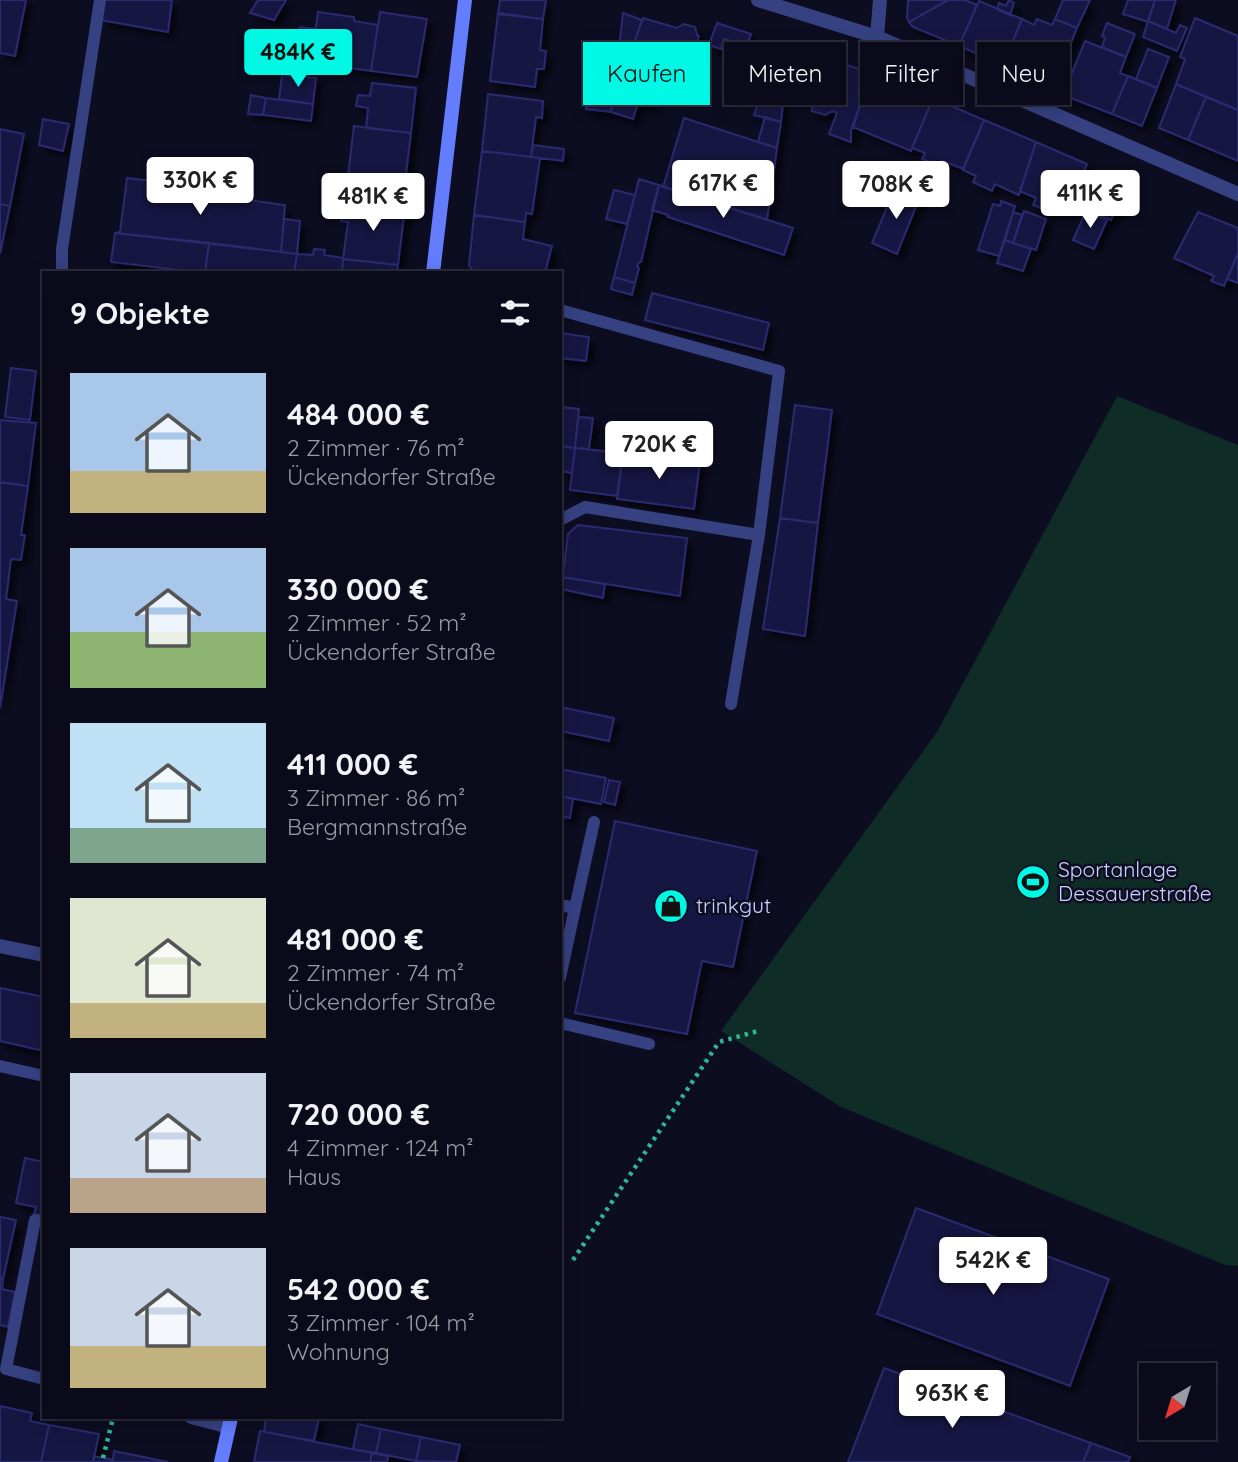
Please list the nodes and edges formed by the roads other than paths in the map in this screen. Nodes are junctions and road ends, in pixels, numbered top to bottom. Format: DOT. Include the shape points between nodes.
graph roads {
  1 [pos="100,0"];
  2 [pos="465,0"];
  3 [pos="758,0"];
  4 [pos="880,0"];
  5 [pos="877,37"];
  6 [pos="1238,194"];
  7 [pos="62,271"];
  8 [pos="433,271"];
  9 [pos="562,311"];
  10 [pos="562,519"];
  11 [pos="759,535"];
  12 [pos="732,704"];
  13 [pos="594,822"];
  14 [pos="562,905"];
  15 [pos="575,908"];
  16 [pos="0,946"];
  17 [pos="42,955"];
  18 [pos="562,969"];
  19 [pos="562,1023"];
  20 [pos="649,1044"];
  21 [pos="0,1066"];
  22 [pos="42,1076"];
  23 [pos="42,1222"];
  24 [pos="42,1378"];
  25 [pos="201,1419"];
  26 [pos="230,1422"];
  27 [pos="221,1462"];
  1 -- 7 [label="lane"];
  2 -- 8 [label="main road"];
  3 -- 5 [label="street"];
  4 -- 5 [label="street"];
  5 -- 6 [label="street"];
  9 -- 11 [label="lane" via="779,371"];
  10 -- 11 [label="lane" via="585,507"];
  11 -- 12 [label="lane"];
  13 -- 15 [label="lane"];
  14 -- 15 [label="lane"];
  15 -- 18 [label="lane"];
  16 -- 17 [label="street"];
  19 -- 20 [label="lane"];
  21 -- 22 [label="lane"];
  23 -- 24 [label="lane" via="35,1220 6,1369"];
  25 -- 26 [label="lane"];
  26 -- 27 [label="main road"];
}
